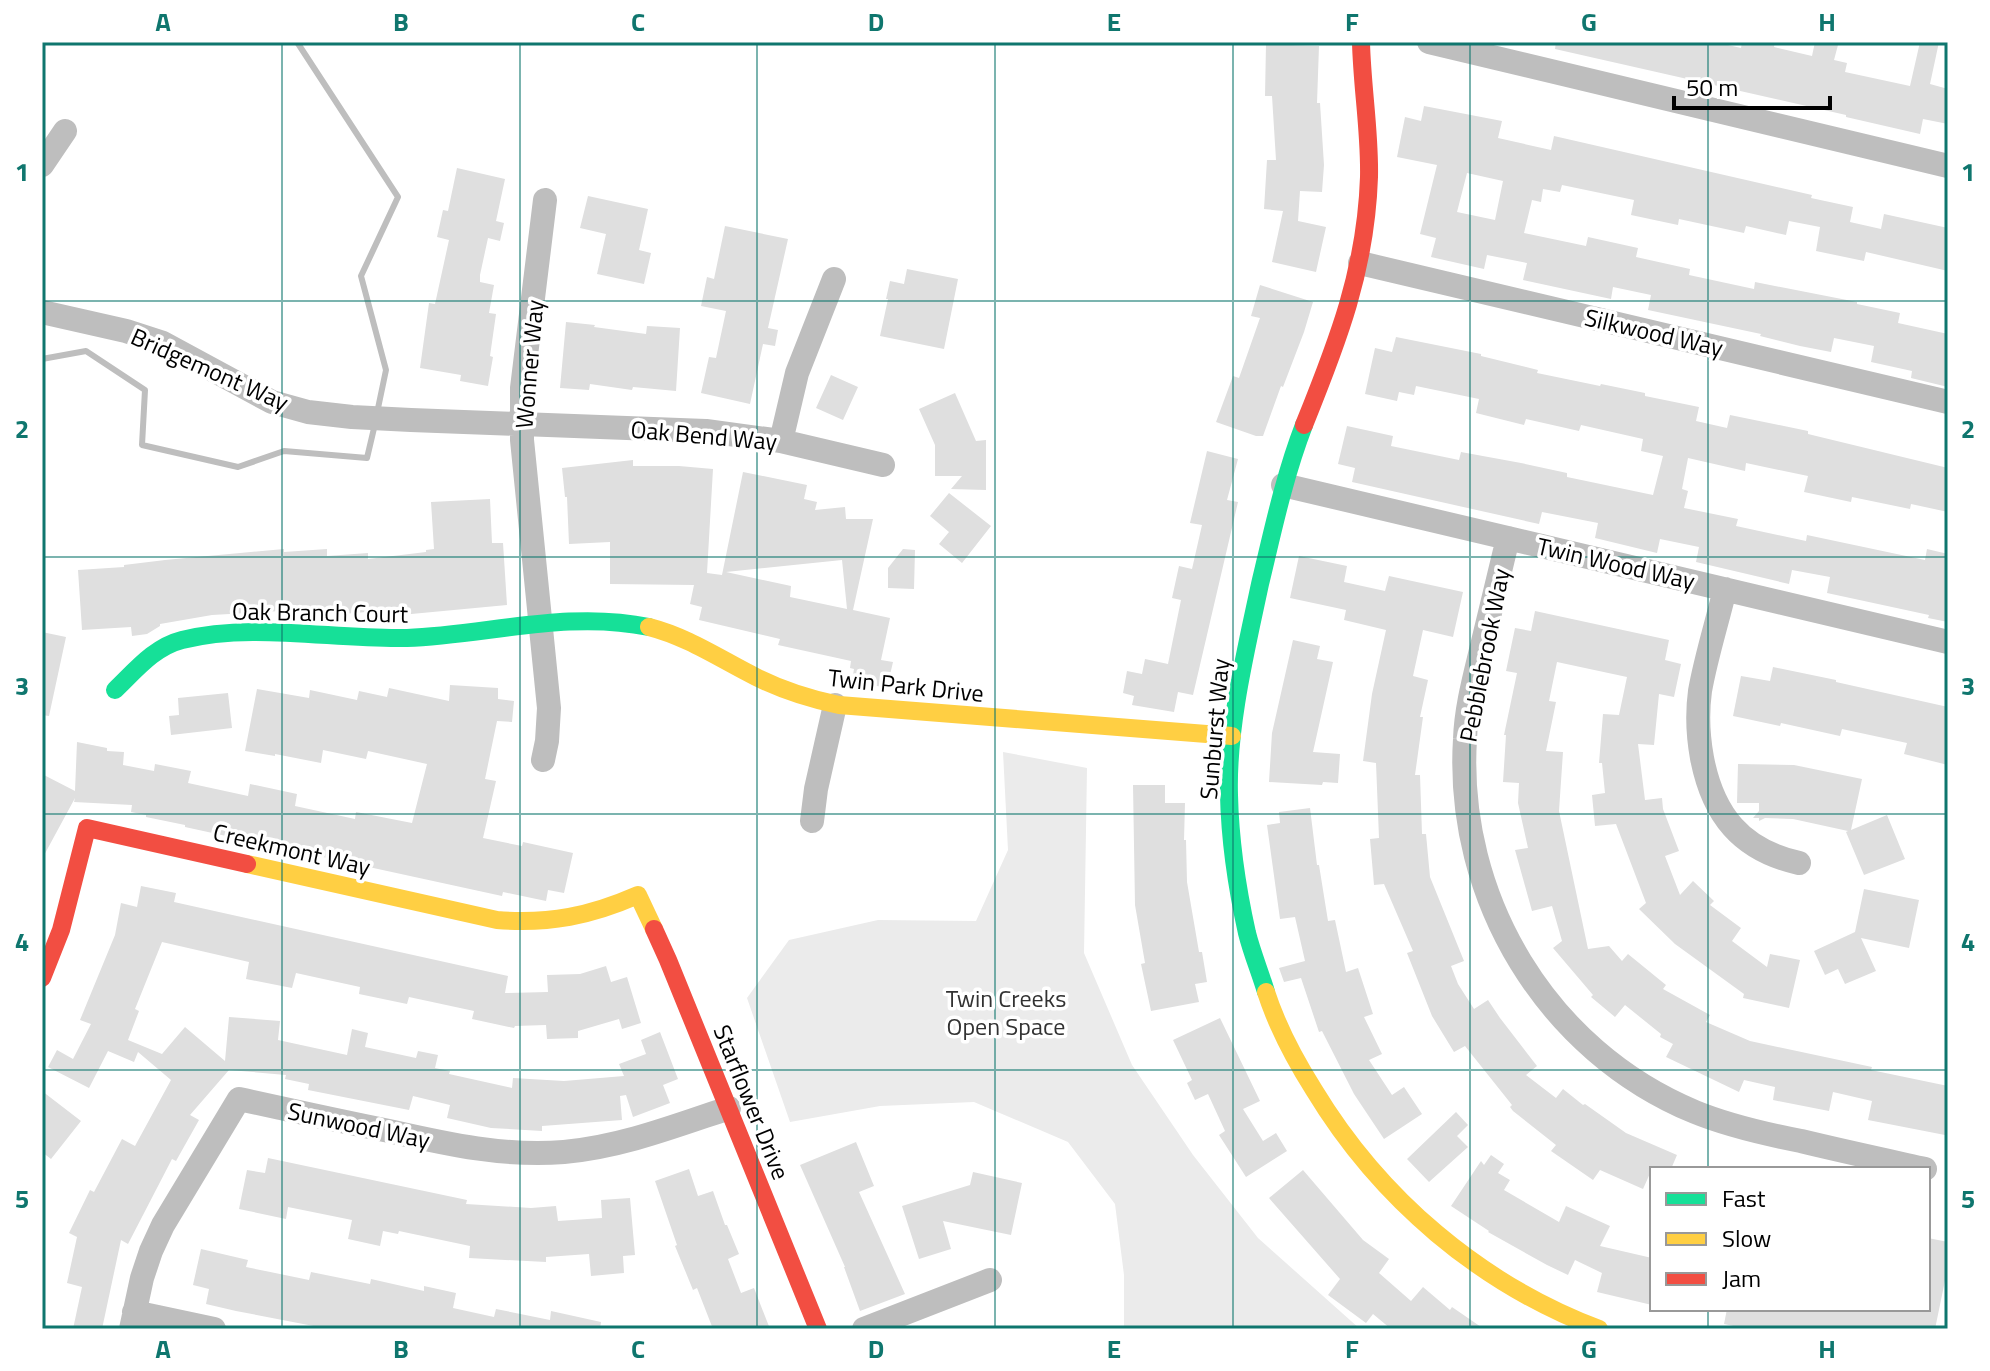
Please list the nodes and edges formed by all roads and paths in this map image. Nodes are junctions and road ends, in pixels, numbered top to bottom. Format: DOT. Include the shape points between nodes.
graph roads {
  1 [pos="1361,42"];
  2 [pos="1429,42"];
  3 [pos="65,131"];
  4 [pos="42,165"];
  5 [pos="1948,166"];
  6 [pos="545,200"];
  7 [pos="1360,263"];
  8 [pos="834,279"];
  9 [pos="42,312"];
  10 [pos="1948,402"];
  11 [pos="522,423"];
  12 [pos="781,441"];
  13 [pos="883,465"];
  14 [pos="1283,485"];
  15 [pos="1508,538"];
  16 [pos="1725,589"];
  17 [pos="541,623"];
  18 [pos="1948,642"];
  19 [pos="115,690"];
  20 [pos="835,705"];
  21 [pos="1232,736"];
  22 [pos="543,760"];
  23 [pos="812,821"];
  24 [pos="1799,863"];
  25 [pos="638,895"];
  26 [pos="42,978"];
  27 [pos="729,1108"];
  28 [pos="1918,1167"];
  29 [pos="990,1280"];
  30 [pos="132,1321"];
  31 [pos="214,1329"];
  32 [pos="818,1329"];
  33 [pos="864,1329"];
  34 [pos="1599,1329"];
  1 -- 7 [label="street, Sunburst Way" via="1369,181"];
  2 -- 5 [label="street"];
  3 -- 4 [label="street"];
  6 -- 11 [label="street, Wonner Way"];
  7 -- 10 [label="street, Silkwood Way"];
  7 -- 14 [label="street, Sunburst Way" via="1335,350"];
  8 -- 12 [label="street" via="797,373"];
  9 -- 11 [label="street, Bridgemont Way" via="163,343 272,402 308,412"];
  11 -- 12 [label="street, Oak Bend Way" via="706,431"];
  11 -- 17 [label="street, Wonner Way"];
  12 -- 13 [label="street, Oak Bend Way"];
  14 -- 15 [label="street, Twin Wood Way"];
  14 -- 21 [label="street, Sunburst Way" via="1244,655"];
  15 -- 16 [label="street, Twin Wood Way"];
  15 -- 28 [label="street, Pebblebrook Way" via="1470,699 1464,777 1474,854 1501,928 1520,962 1577,1034 1660,1096 1733,1125"];
  16 -- 18 [label="street, Twin Wood Way"];
  16 -- 24 [label="street" via="1700,692 1698,733 1705,774 1724,817 1744,839"];
  17 -- 19 [label="street, Oak Branch Court" via="407,638 236,632 201,636 167,644"];
  17 -- 20 [label="street, Twin Park Drive" via="609,621 646,627 693,643 801,696"];
  17 -- 22 [label="street, Wonner Way" via="549,708"];
  20 -- 21 [label="street, Twin Park Drive"];
  20 -- 23 [label="street"];
  21 -- 34 [label="street, Sunburst Way" via="1232,852 1241,911 1270,1006 1314,1095 1348,1144 1415,1217 1502,1282"];
  25 -- 26 [label="street, Creekmont Way" via="584,917 497,920 87,828 61,930"];
  25 -- 27 [label="street, Starflower Drive"];
  27 -- 30 [label="street, Sunwood Way" via="604,1146 522,1153 460,1147 239,1099 163,1225"];
  27 -- 32 [label="street, Starflower Drive"];
  29 -- 33 [label="street"];
  30 -- 31 [label="street"];
}
